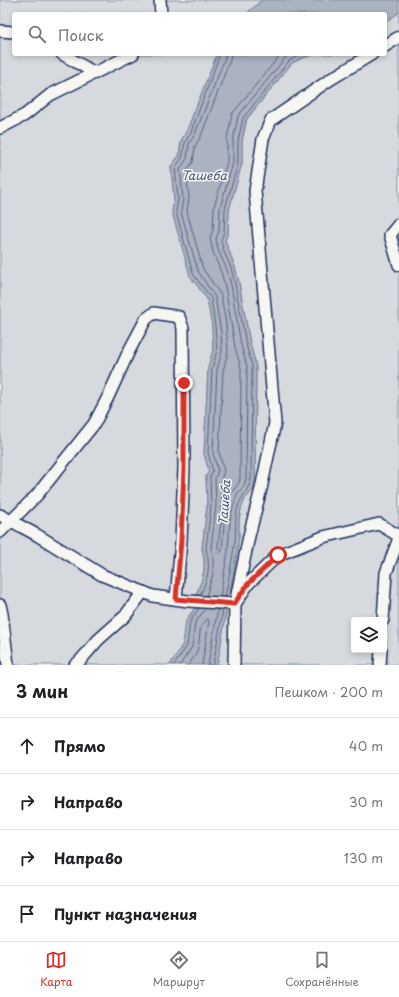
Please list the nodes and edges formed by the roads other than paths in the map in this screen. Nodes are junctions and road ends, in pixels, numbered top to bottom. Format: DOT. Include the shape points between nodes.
graph roads {
  1 [pos="160,0"];
  2 [pos="161,12"];
  3 [pos="0,31"];
  4 [pos="12,32"];
  5 [pos="399,37"];
  6 [pos="387,45"];
  7 [pos="65,56"];
  8 [pos="129,56"];
  9 [pos="369,56"];
  10 [pos="95,73"];
  11 [pos="0,128"];
  12 [pos="399,224"];
  13 [pos="399,265"];
  14 [pos="0,515"];
  15 [pos="12,521"];
  16 [pos="0,532"];
  17 [pos="399,537"];
  18 [pos="143,592"];
  19 [pos="176,599"];
  20 [pos="234,604"];
  21 [pos="0,605"];
  22 [pos="383,617"];
  23 [pos="381,653"];
  24 [pos="8,665"];
  25 [pos="75,665"];
  26 [pos="234,665"];
  27 [pos="380,665"];
  1 -- 2 [label="street"];
  3 -- 4 [label="street"];
  5 -- 6 [label="street"];
  7 -- 10 [label="street"];
  8 -- 10 [label="street"];
  9 -- 20 [label="street" via="271,120 264,139 255,191 275,423"];
  10 -- 11 [label="street" via="50,95 25,114"];
  12 -- 13 [label="street" via="390,235"];
  14 -- 15 [label="street"];
  15 -- 16 [label="street"];
  15 -- 18 [label="street" via="102,575"];
  15 -- 19 [label="street" via="37,495 94,424 146,319 154,313 179,317 183,328 184,468"];
  17 -- 20 [label="street" via="379,524 316,539 278,555 248,584"];
  17 -- 22 [label="street" via="386,573"];
  18 -- 19 [label="street"];
  18 -- 25 [label="street" via="125,616"];
  19 -- 20 [label="street"];
  20 -- 26 [label="street"];
  21 -- 24 [label="street"];
  23 -- 27 [label="street"];
}
